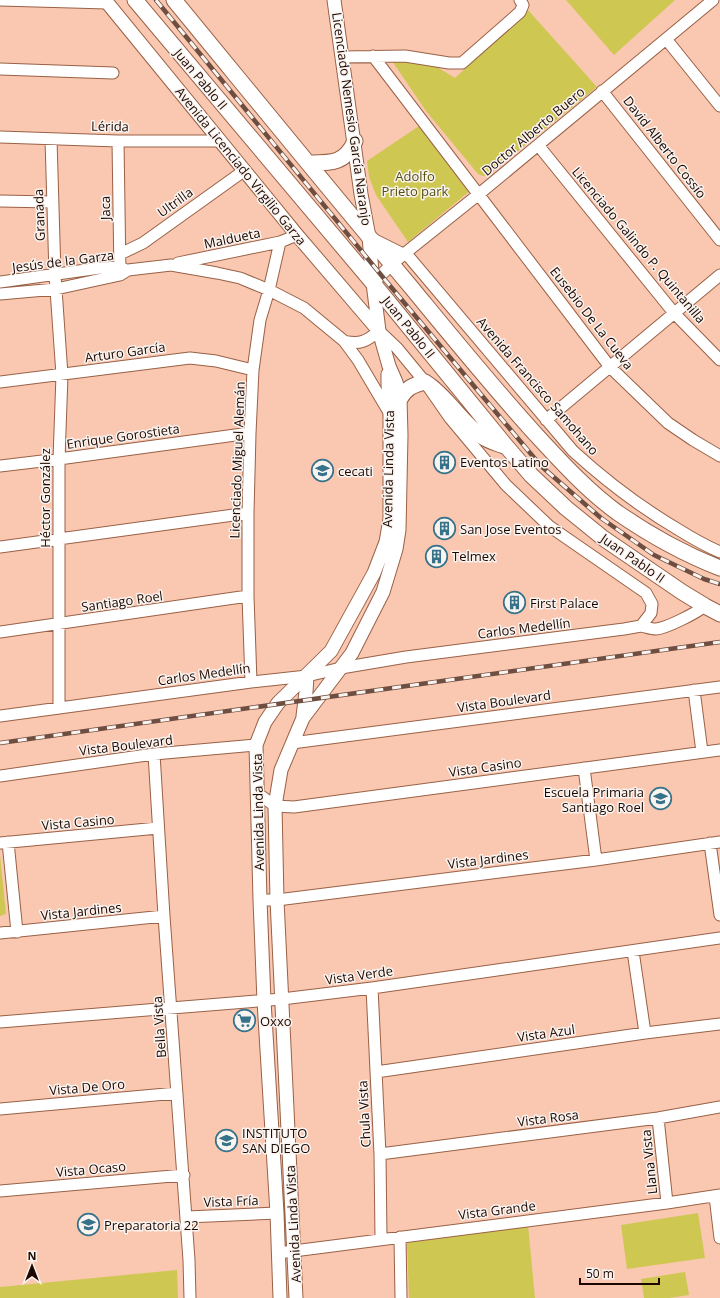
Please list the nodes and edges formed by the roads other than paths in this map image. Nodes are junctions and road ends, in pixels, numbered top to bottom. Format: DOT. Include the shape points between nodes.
graph roads {
  1 [pos="0,0"];
  2 [pos="135,0"];
  3 [pos="174,0"];
  4 [pos="334,0"];
  5 [pos="712,0"];
  6 [pos="106,1"];
  7 [pos="522,3"];
  8 [pos="666,39"];
  9 [pos="373,56"];
  10 [pos="342,57"];
  11 [pos="0,69"];
  12 [pos="113,73"];
  13 [pos="602,91"];
  14 [pos="720,106"];
  15 [pos="0,137"];
  16 [pos="51,139"];
  17 [pos="118,141"];
  18 [pos="219,141"];
  19 [pos="355,141"];
  20 [pos="538,145"];
  21 [pos="308,163"];
  22 [pos="244,170"];
  23 [pos="479,194"];
  24 [pos="0,201"];
  25 [pos="52,202"];
  26 [pos="297,235"];
  27 [pos="369,237"];
  28 [pos="720,240"];
  29 [pos="280,242"];
  30 [pos="120,254"];
  31 [pos="404,254"];
  32 [pos="392,264"];
  33 [pos="171,265"];
  34 [pos="123,271"];
  35 [pos="55,275"];
  36 [pos="720,275"];
  37 [pos="0,282"];
  38 [pos="373,283"];
  39 [pos="56,289"];
  40 [pos="269,290"];
  41 [pos="0,294"];
  42 [pos="674,313"];
  43 [pos="379,331"];
  44 [pos="344,341"];
  45 [pos="720,360"];
  46 [pos="389,366"];
  47 [pos="610,367"];
  48 [pos="254,370"];
  49 [pos="62,375"];
  50 [pos="0,382"];
  51 [pos="425,382"];
  52 [pos="400,399"];
  53 [pos="390,414"];
  54 [pos="546,420"];
  55 [pos="250,432"];
  56 [pos="506,446"];
  57 [pos="720,456"];
  58 [pos="59,459"];
  59 [pos="0,466"];
  60 [pos="248,513"];
  61 [pos="59,539"];
  62 [pos="0,547"];
  63 [pos="720,552"];
  64 [pos="720,568"];
  65 [pos="248,596"];
  66 [pos="705,606"];
  67 [pos="720,614"];
  68 [pos="59,624"];
  69 [pos="641,626"];
  70 [pos="0,632"];
  71 [pos="341,668"];
  72 [pos="306,676"];
  73 [pos="251,682"];
  74 [pos="720,687"];
  75 [pos="694,690"];
  76 [pos="59,708"];
  77 [pos="0,716"];
  78 [pos="303,718"];
  79 [pos="292,743"];
  80 [pos="256,745"];
  81 [pos="720,750"];
  82 [pos="702,752"];
  83 [pos="154,754"];
  84 [pos="584,768"];
  85 [pos="0,776"];
  86 [pos="257,793"];
  87 [pos="275,806"];
  88 [pos="158,828"];
  89 [pos="4,842"];
  90 [pos="715,843"];
  91 [pos="596,860"];
  92 [pos="260,900"];
  93 [pos="277,900"];
  94 [pos="720,915"];
  95 [pos="164,916"];
  96 [pos="17,932"];
  97 [pos="0,933"];
  98 [pos="720,938"];
  99 [pos="633,951"];
  100 [pos="372,988"];
  101 [pos="282,1000"];
  102 [pos="264,1001"];
  103 [pos="172,1009"];
  104 [pos="0,1022"];
  105 [pos="720,1024"];
  106 [pos="645,1033"];
  107 [pos="376,1072"];
  108 [pos="177,1093"];
  109 [pos="720,1107"];
  110 [pos="0,1108"];
  111 [pos="658,1118"];
  112 [pos="380,1154"];
  113 [pos="184,1176"];
  114 [pos="0,1191"];
  115 [pos="718,1195"];
  116 [pos="667,1203"];
  117 [pos="277,1213"];
  118 [pos="187,1217"];
  119 [pos="400,1237"];
  120 [pos="720,1238"];
  121 [pos="381,1239"];
  122 [pos="294,1250"];
  123 [pos="278,1252"];
  124 [pos="190,1298"];
  125 [pos="280,1298"];
  126 [pos="296,1298"];
  127 [pos="401,1298"];
  1 -- 6 [label="street"];
  2 -- 38 [label="main road, Juan Pablo II"];
  3 -- 21 [label="main road, Juan Pablo II"];
  4 -- 10 [label="street, Licenciado Nemesio García Naranjo"];
  5 -- 8 [label="street, Doctor Alberto Buero"];
  6 -- 18 [label="street, Avenida Licenciado Virgilio Garza"];
  7 -- 9 [label="street" via="520,12 462,63 406,56"];
  8 -- 13 [label="street, Doctor Alberto Buero"];
  8 -- 14 [label="street"];
  9 -- 10 [label="street"];
  9 -- 23 [label="street, Eusebio De La Cueva"];
  10 -- 19 [label="street, Licenciado Nemesio García Naranjo"];
  11 -- 12 [label="street"];
  13 -- 20 [label="street, Doctor Alberto Buero"];
  13 -- 28 [label="street, David Alberto Cossío"];
  15 -- 16 [label="street, Lérida"];
  16 -- 17 [label="street, Lérida"];
  16 -- 25 [label="street, Granada"];
  17 -- 18 [label="street, Lérida"];
  17 -- 30 [label="street, Jaca"];
  18 -- 22 [label="street, Avenida Licenciado Virgilio Garza"];
  19 -- 21 [label="main road" via="350,151 337,161"];
  19 -- 27 [label="street, Licenciado Nemesio García Naranjo"];
  20 -- 23 [label="street, Doctor Alberto Buero"];
  20 -- 42 [label="street, Licenciado Galindo P. Quintanilla"];
  21 -- 27 [label="main road, Juan Pablo II"];
  22 -- 26 [label="street, Avenida Licenciado Virgilio Garza"];
  22 -- 30 [label="street, Ultrilla" via="143,243"];
  23 -- 31 [label="street, Doctor Alberto Buero"];
  23 -- 47 [label="street, Eusebio De La Cueva"];
  24 -- 25 [label="street"];
  25 -- 35 [label="street, Granada"];
  26 -- 29 [label="street, Maldueta"];
  26 -- 43 [label="street, Avenida Licenciado Virgilio Garza"];
  27 -- 31 [label="street, Avenida Francisco Samohano"];
  27 -- 32 [label="main road, Juan Pablo II"];
  27 -- 38 [label="street, Licenciado Nemesio García Naranjo"];
  29 -- 33 [label="street, Maldueta"];
  29 -- 40 [label="street, Licenciado Miguel Alemán"];
  30 -- 34 [label="street, Jaca"];
  31 -- 32 [label="street, Doctor Alberto Buero"];
  31 -- 54 [label="street, Avenida Francisco Samohano"];
  32 -- 38 [label="street, Doctor Alberto Buero"];
  32 -- 64 [label="main road, Juan Pablo II" via="516,413 583,483 618,512 661,541"];
  33 -- 34 [label="street, Jesús de la Garza"];
  33 -- 40 [label="street, Jesús de la Garza" via="240,278"];
  34 -- 35 [label="street, Jesús de la Garza" via="100,268"];
  34 -- 39 [label="street, Jesús de la Garza"];
  35 -- 37 [label="street, Jesús de la Garza"];
  35 -- 39 [label="street, Granada"];
  36 -- 42 [label="street"];
  38 -- 43 [label="street, Avenida Linda Vista"];
  38 -- 56 [label="main road, Juan Pablo II"];
  39 -- 41 [label="street, Jesús de la Garza"];
  39 -- 49 [label="street, Héctor González"];
  40 -- 44 [label="street, Jesús de la Garza" via="304,308"];
  40 -- 48 [label="street, Licenciado Miguel Alemán" via="260,320"];
  42 -- 45 [label="street, Licenciado Galindo P. Quintanilla"];
  42 -- 47 [label="street"];
  43 -- 44 [label="street" via="359,343"];
  43 -- 46 [label="street, Avenida Linda Vista"];
  43 -- 51 [label="street"];
  44 -- 53 [label="street, Jesús de la Garza"];
  46 -- 52 [label="street, Avenida Linda Vista"];
  46 -- 53 [label="street, Avenida Linda Vista"];
  47 -- 54 [label="street"];
  47 -- 57 [label="street, Eusebio De La Cueva" via="668,423"];
  48 -- 49 [label="street, Arturo García" via="190,358"];
  48 -- 55 [label="street, Licenciado Miguel Alemán"];
  49 -- 50 [label="street, Arturo García"];
  49 -- 58 [label="street, Héctor González"];
  51 -- 52 [label="main road" via="415,384 404,391"];
  51 -- 56 [label="main road" via="435,388 473,430"];
  51 -- 69 [label="street" via="450,418 506,485 549,526 646,593 652,604 651,613"];
  52 -- 71 [label="street, Avenida Linda Vista" via="399,524 396,550 383,592 352,653"];
  53 -- 72 [label="street, Avenida Linda Vista" via="390,519 386,542 374,572 331,651"];
  54 -- 63 [label="street, Avenida Francisco Samohano" via="573,451 624,494 651,514"];
  55 -- 58 [label="street, Enrique Gorostieta"];
  55 -- 60 [label="street, Licenciado Miguel Alemán"];
  56 -- 66 [label="main road, Juan Pablo II" via="531,475 603,538"];
  58 -- 59 [label="street, Enrique Gorostieta"];
  58 -- 61 [label="street, Héctor González"];
  60 -- 61 [label="street"];
  60 -- 65 [label="street, Licenciado Miguel Alemán"];
  61 -- 62 [label="street"];
  61 -- 68 [label="street, Héctor González"];
  65 -- 68 [label="street, Santiago Roel"];
  65 -- 73 [label="street, Licenciado Miguel Alemán"];
  66 -- 67 [label="main road, Juan Pablo II"];
  66 -- 69 [label="street, Carlos Medellín" via="659,629"];
  68 -- 70 [label="street, Santiago Roel"];
  68 -- 76 [label="street, Héctor González"];
  69 -- 71 [label="street, Carlos Medellín"];
  71 -- 72 [label="street, Carlos Medellín"];
  71 -- 78 [label="street, Avenida Linda Vista"];
  72 -- 73 [label="street, Carlos Medellín"];
  72 -- 78 [label="street"];
  72 -- 80 [label="street, Avenida Linda Vista" via="278,703 265,722"];
  73 -- 76 [label="street, Carlos Medellín"];
  74 -- 75 [label="street, Vista Boulevard"];
  75 -- 79 [label="street, Vista Boulevard"];
  75 -- 82 [label="street"];
  76 -- 77 [label="street, Carlos Medellín"];
  78 -- 79 [label="street, Avenida Linda Vista"];
  79 -- 87 [label="street, Avenida Linda Vista" via="281,770"];
  80 -- 83 [label="street, Vista Boulevard"];
  80 -- 86 [label="street, Avenida Linda Vista"];
  81 -- 82 [label="street, Vista Casino"];
  82 -- 84 [label="street, Vista Casino"];
  83 -- 85 [label="street, Vista Boulevard"];
  83 -- 88 [label="street, Bella Vista"];
  84 -- 87 [label="street, Vista Casino" via="294,807"];
  84 -- 91 [label="street"];
  86 -- 87 [label="street"];
  86 -- 92 [label="street, Avenida Linda Vista"];
  87 -- 93 [label="street, Avenida Linda Vista"];
  88 -- 89 [label="street, Vista Casino"];
  88 -- 95 [label="street, Bella Vista"];
  89 -- 96 [label="street"];
  90 -- 91 [label="street, Vista Jardines"];
  90 -- 94 [label="street"];
  91 -- 93 [label="street, Vista Jardines"];
  92 -- 93 [label="street, Vista Jardines"];
  92 -- 102 [label="street, Avenida Linda Vista"];
  93 -- 101 [label="street, Avenida Linda Vista"];
  95 -- 96 [label="street, Vista Jardines"];
  95 -- 103 [label="street, Bella Vista"];
  96 -- 97 [label="street, Vista Jardines"];
  98 -- 99 [label="street, Vista Verde"];
  99 -- 100 [label="street, Vista Verde"];
  99 -- 106 [label="street"];
  100 -- 101 [label="street, Vista Verde"];
  100 -- 107 [label="street, Chula Vista"];
  101 -- 102 [label="street, Vista Verde"];
  101 -- 122 [label="street, Avenida Linda Vista"];
  102 -- 103 [label="street, Vista Verde"];
  102 -- 117 [label="street, Avenida Linda Vista"];
  103 -- 104 [label="street, Vista Verde"];
  103 -- 108 [label="street, Bella Vista"];
  105 -- 106 [label="street, Vista Azul"];
  106 -- 107 [label="street, Vista Azul"];
  107 -- 112 [label="street, Chula Vista"];
  108 -- 110 [label="street, Vista De Oro"];
  108 -- 113 [label="street, Bella Vista"];
  109 -- 111 [label="street, Vista Rosa"];
  111 -- 112 [label="street, Vista Rosa"];
  111 -- 116 [label="street, Llana Vista"];
  112 -- 121 [label="street, Chula Vista"];
  113 -- 114 [label="street, Vista Ocaso"];
  113 -- 118 [label="street, Bella Vista"];
  115 -- 116 [label="street, Vista Grande"];
  115 -- 120 [label="street"];
  116 -- 119 [label="street, Vista Grande"];
  117 -- 118 [label="street, Vista Fría"];
  117 -- 123 [label="street, Avenida Linda Vista"];
  118 -- 124 [label="street, Bella Vista"];
  119 -- 121 [label="street, Vista Grande"];
  119 -- 127 [label="street"];
  121 -- 122 [label="street, Vista Grande"];
  122 -- 123 [label="street, Vista Grande"];
  122 -- 126 [label="street, Avenida Linda Vista"];
  123 -- 125 [label="street, Avenida Linda Vista"];
}
